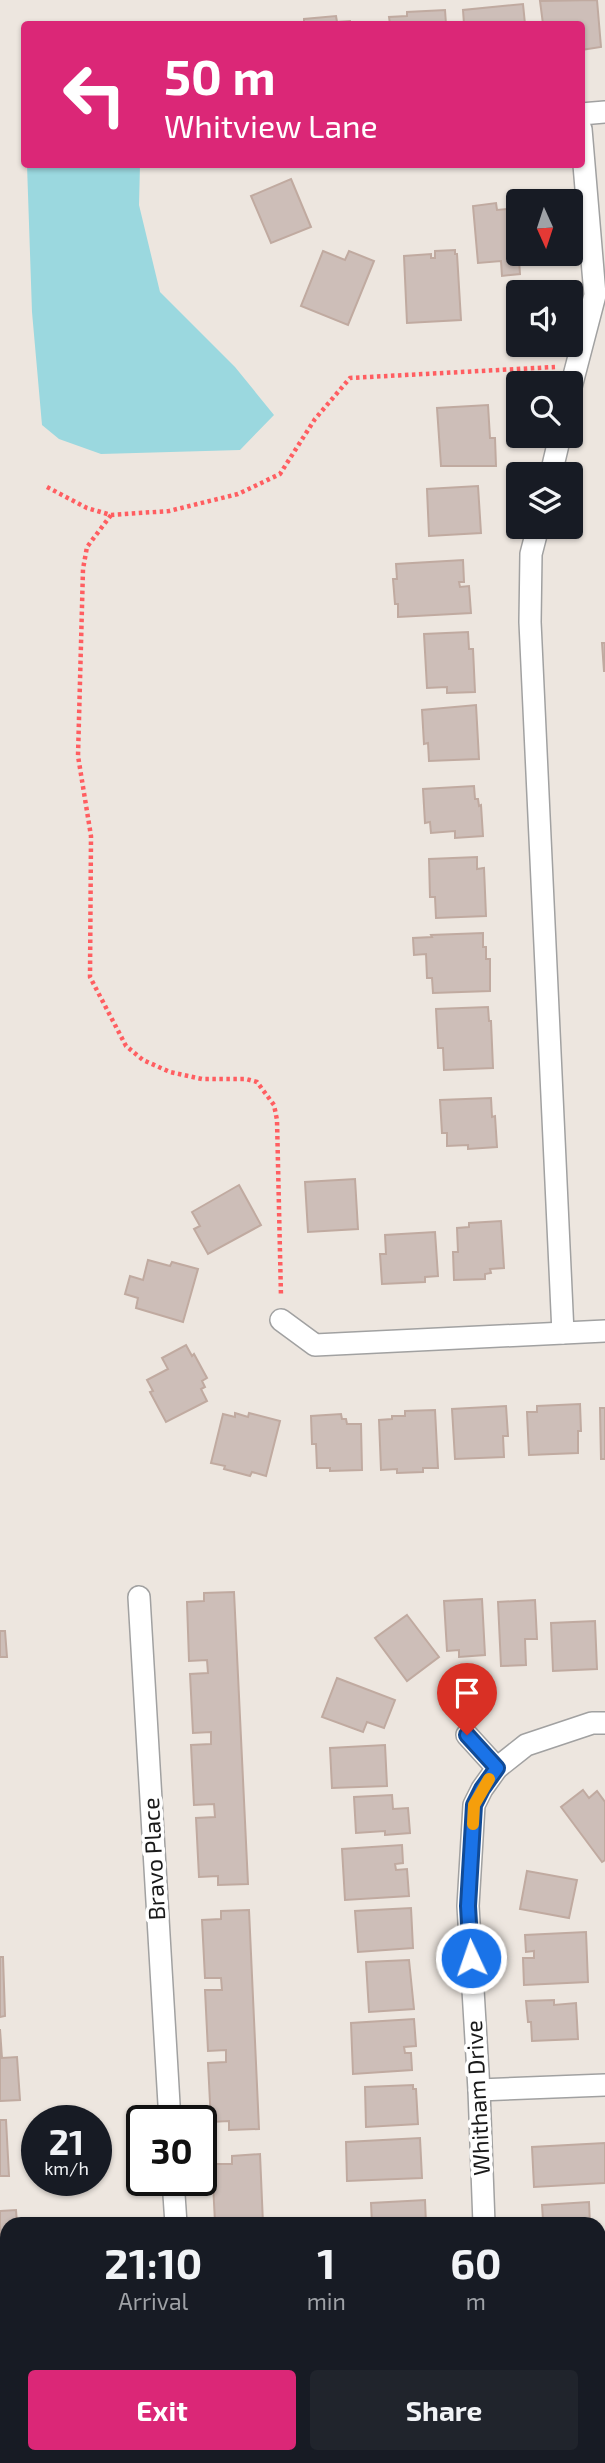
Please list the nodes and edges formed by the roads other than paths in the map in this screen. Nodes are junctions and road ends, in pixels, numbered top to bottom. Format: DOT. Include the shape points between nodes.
graph roads {
  1 [pos="605,112"];
  2 [pos="585,114"];
  3 [pos="584,168"];
  4 [pos="576,371"];
  5 [pos="535,539"];
  6 [pos="281,1320"];
  7 [pos="605,1331"];
  8 [pos="563,1333"];
  9 [pos="139,1597"];
  10 [pos="605,1723"];
  11 [pos="467,1735"];
  12 [pos="497,1768"];
  13 [pos="605,2085"];
  14 [pos="479,2090"];
  15 [pos="169,2105"];
  16 [pos="174,2196"];
  17 [pos="176,2217"];
  18 [pos="484,2217"];
  1 -- 2 [label="street"];
  3 -- 4 [label="street" via="595,295"];
  5 -- 8 [label="street" via="530,622"];
  6 -- 8 [label="street" via="315,1345"];
  7 -- 8 [label="street"];
  9 -- 15 [label="street, Bravo Place"];
  10 -- 12 [label="street, Whitham Drive" via="526,1745"];
  11 -- 12 [label="street"];
  12 -- 14 [label="street, Whitham Drive" via="474,1805 470,1865 468,1906"];
  13 -- 14 [label="street"];
  14 -- 18 [label="street, Whitham Drive"];
  16 -- 17 [label="street"];
}
